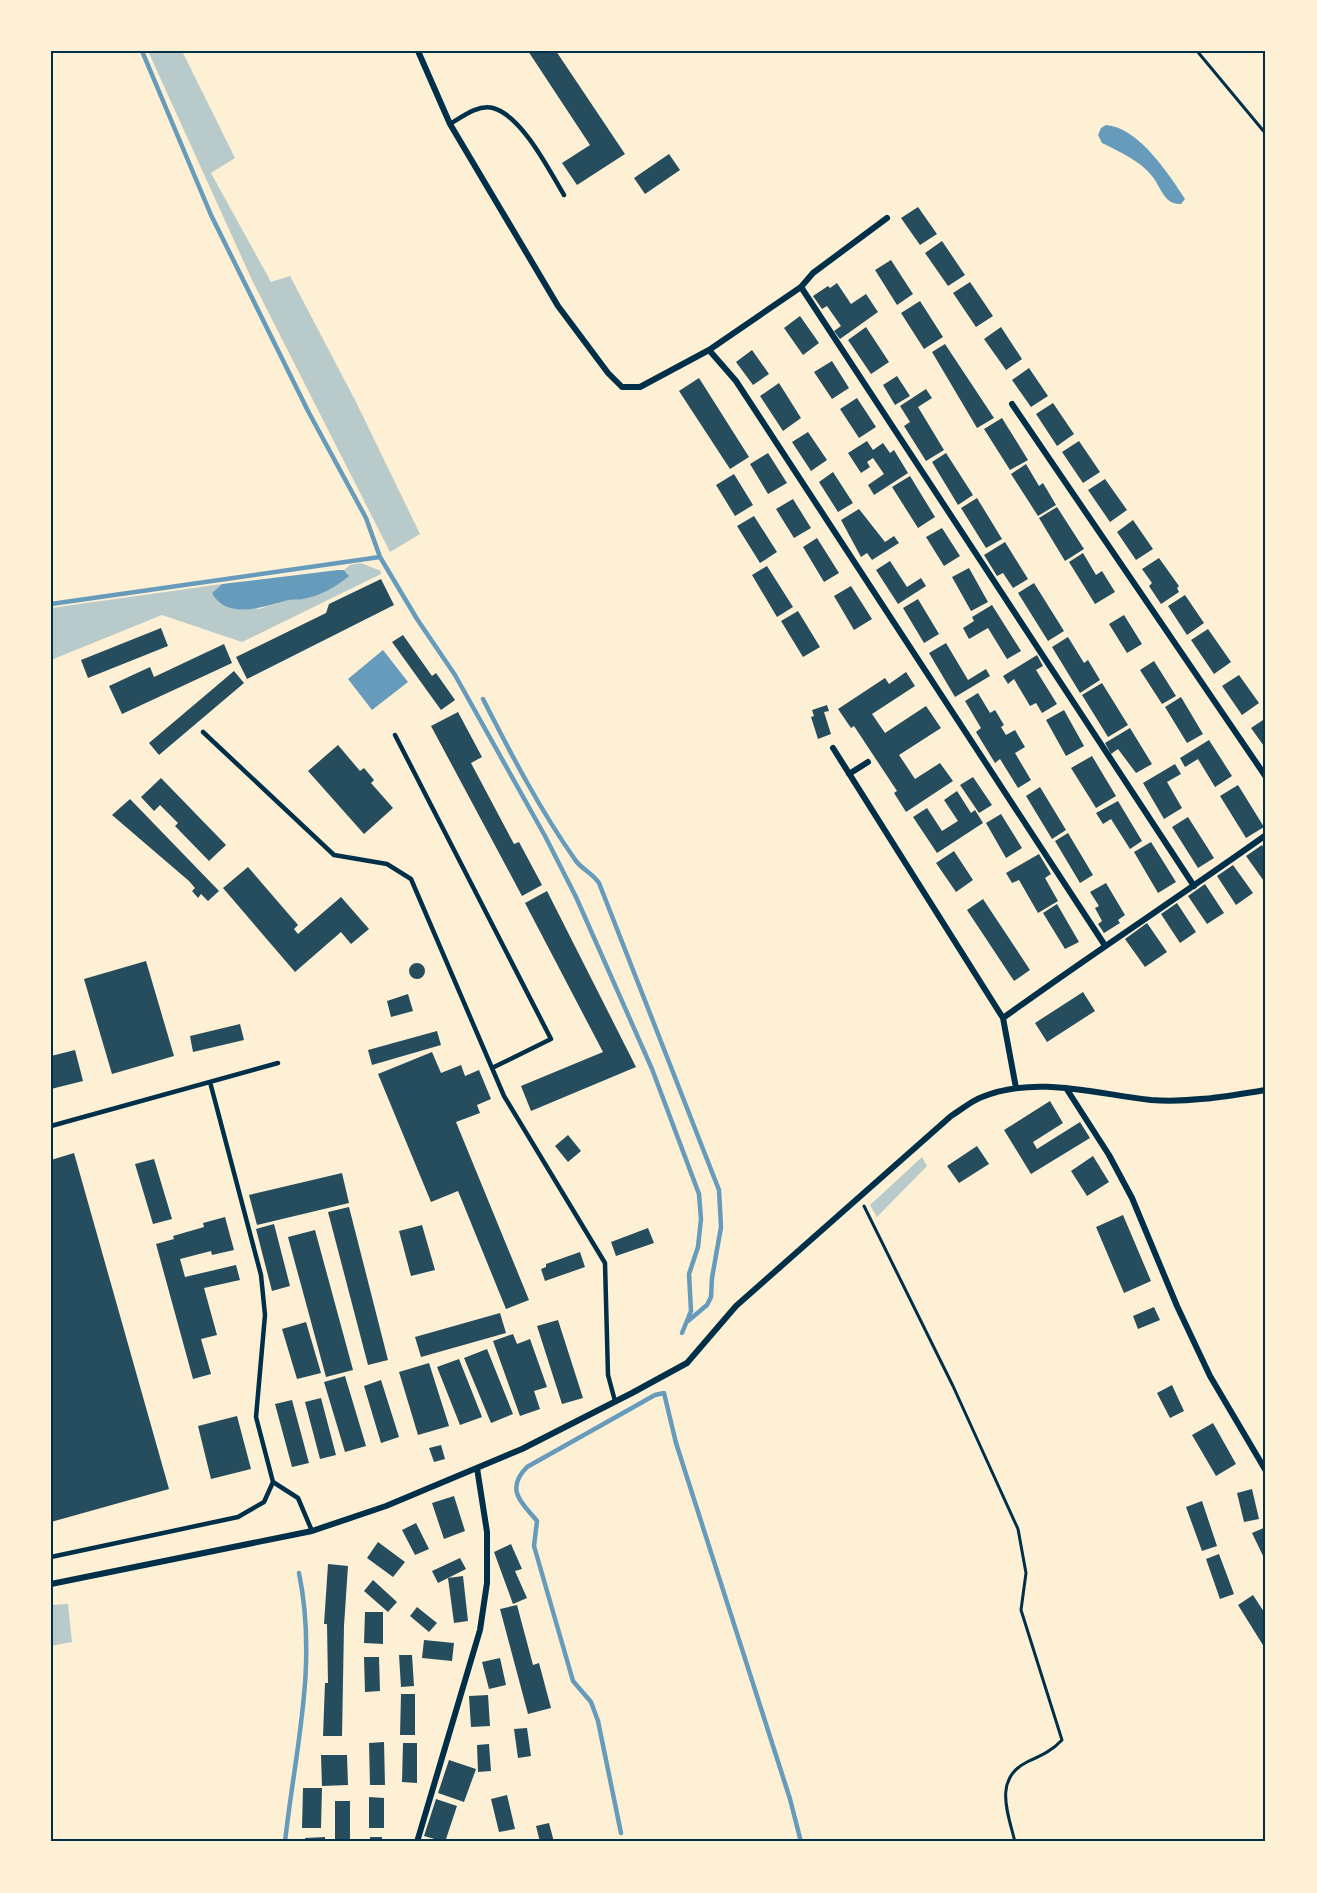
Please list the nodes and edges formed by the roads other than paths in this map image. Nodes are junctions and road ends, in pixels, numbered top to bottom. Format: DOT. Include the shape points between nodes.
graph roads {
  1 [pos="418,51"];
  2 [pos="450,124"];
  3 [pos="564,195"];
  4 [pos="887,218"];
  5 [pos="801,287"];
  6 [pos="709,350"];
  7 [pos="1012,404"];
  8 [pos="202,732"];
  9 [pos="395,735"];
  10 [pos="833,748"];
  11 [pos="867,762"];
  12 [pos="849,774"];
  13 [pos="1266,777"];
  14 [pos="1266,835"];
  15 [pos="1194,886"];
  16 [pos="1104,945"];
  17 [pos="1003,1018"];
  18 [pos="278,1063"];
  19 [pos="492,1068"];
  20 [pos="210,1082"];
  21 [pos="1016,1088"];
  22 [pos="1066,1088"];
  23 [pos="1266,1090"];
  24 [pos="51,1126"];
  25 [pos="615,1401"];
  26 [pos="477,1468"];
  27 [pos="1266,1471"];
  28 [pos="273,1482"];
  29 [pos="312,1531"];
  30 [pos="51,1557"];
  31 [pos="51,1584"];
  32 [pos="417,1842"];
  1 -- 2 [label="street"];
  2 -- 3 [label="lane" via="471,111 492,108 499,112 513,121 536,149"];
  2 -- 6 [label="street" via="558,306 622,387 640,387"];
  4 -- 5 [label="street" via="813,273"];
  5 -- 6 [label="street"];
  5 -- 15 [label="street"];
  6 -- 16 [label="street" via="736,381"];
  7 -- 13 [label="street"];
  8 -- 19 [label="lane" via="334,855 387,864 411,879"];
  9 -- 19 [label="lane" via="551,1038"];
  10 -- 12 [label="street"];
  11 -- 12 [label="street"];
  12 -- 17 [label="street"];
  14 -- 15 [label="street"];
  15 -- 16 [label="street"];
  16 -- 17 [label="street"];
  17 -- 21 [label="street"];
  18 -- 20 [label="lane"];
  19 -- 25 [label="lane" via="504,1096 605,1263 608,1375"];
  20 -- 24 [label="lane"];
  20 -- 28 [label="lane" via="261,1275 265,1315 256,1417"];
  21 -- 22 [label="street"];
  21 -- 25 [label="street" via="982,1097 951,1116 736,1306 687,1363"];
  22 -- 23 [label="street" via="1153,1100 1211,1099"];
  22 -- 27 [label="street" via="1132,1198 1210,1376"];
  25 -- 26 [label="street"];
  26 -- 29 [label="street" via="386,1506"];
  26 -- 32 [label="street" via="487,1532 488,1583 480,1630"];
  28 -- 29 [label="lane" via="298,1498"];
  28 -- 30 [label="lane" via="264,1502 238,1517"];
  29 -- 31 [label="street"];
}
